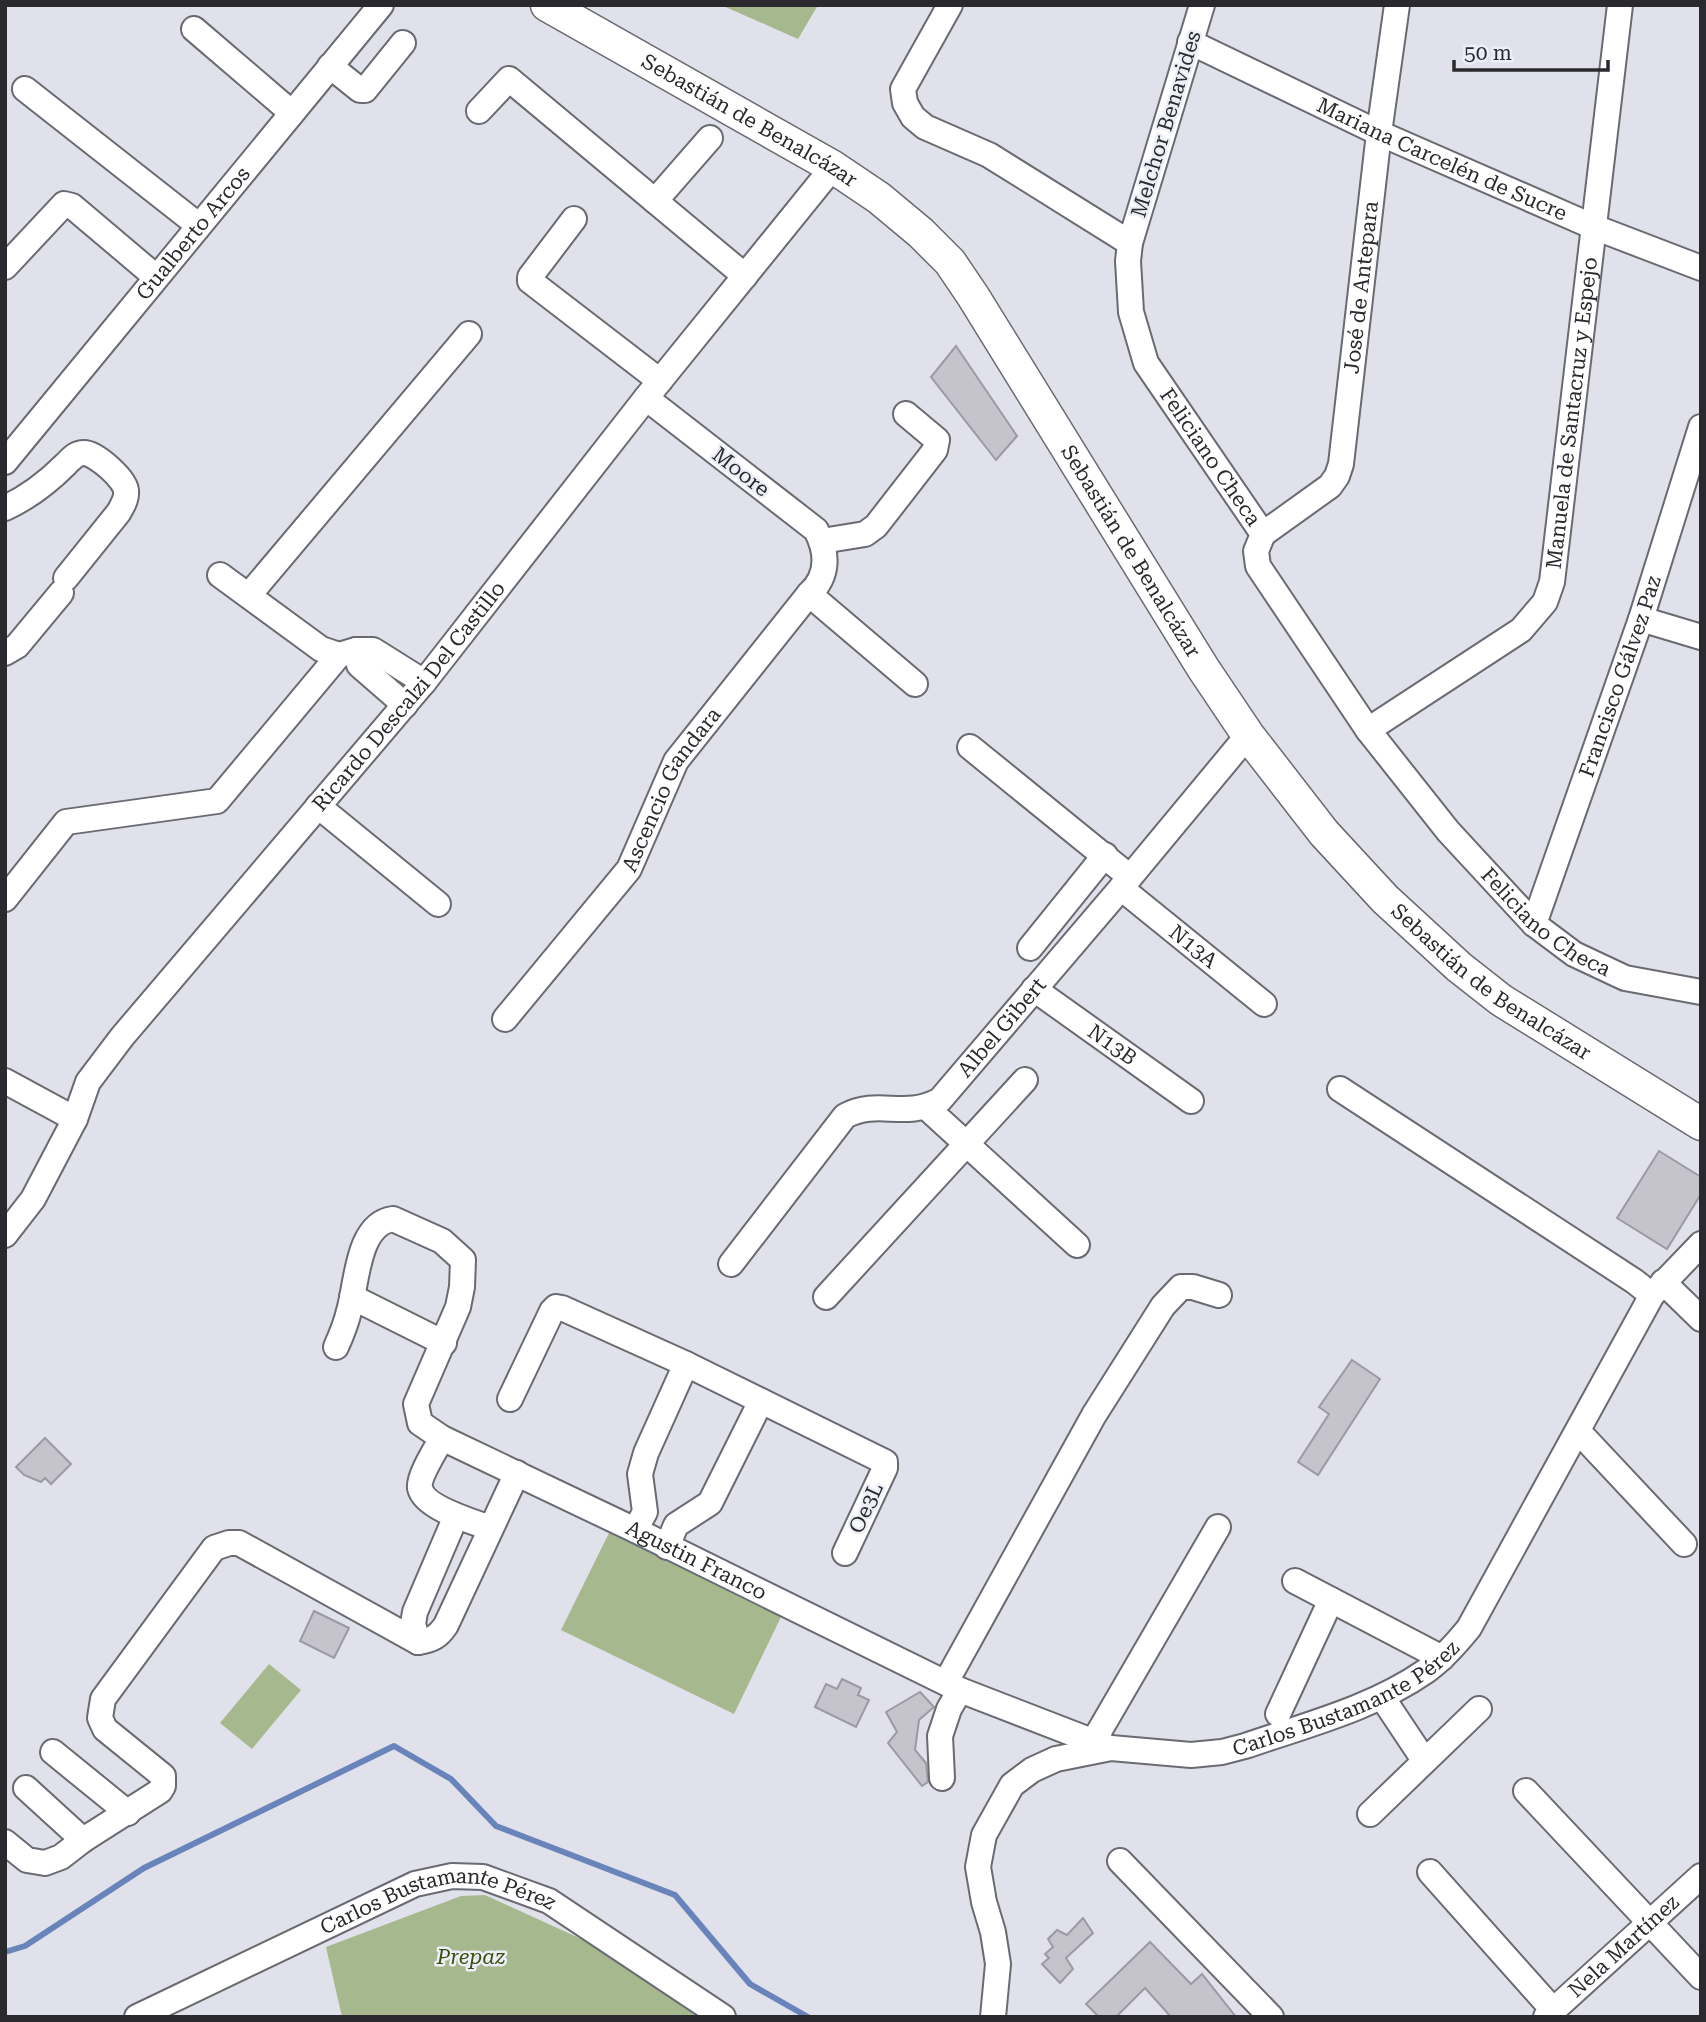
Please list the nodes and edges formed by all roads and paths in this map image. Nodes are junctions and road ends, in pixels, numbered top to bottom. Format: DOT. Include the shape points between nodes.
graph roads {
  1 [pos="381,5"];
  2 [pos="547,5"];
  3 [pos="950,5"];
  4 [pos="1202,5"];
  5 [pos="1397,5"];
  6 [pos="1620,5"];
  7 [pos="194,29"];
  8 [pos="1190,41"];
  9 [pos="403,43"];
  10 [pos="330,66"];
  11 [pos="25,89"];
  12 [pos="479,111"];
  13 [pos="292,113"];
  14 [pos="1380,133"];
  15 [pos="710,138"];
  16 [pos="833,167"];
  17 [pos="655,201"];
  18 [pos="574,219"];
  19 [pos="198,226"];
  20 [pos="1594,227"];
  21 [pos="1130,243"];
  22 [pos="5,267"];
  23 [pos="1701,268"];
  24 [pos="745,276"];
  25 [pos="156,277"];
  26 [pos="469,334"];
  27 [pos="653,390"];
  28 [pos="906,414"];
  29 [pos="1701,427"];
  30 [pos="5,462"];
  31 [pos="5,508"];
  32 [pos="1263,534"];
  33 [pos="823,547"];
  34 [pos="220,575"];
  35 [pos="809,594"];
  36 [pos="249,595"];
  37 [pos="1641,619"];
  38 [pos="1701,637"];
  39 [pos="5,653"];
  40 [pos="348,653"];
  41 [pos="424,682"];
  42 [pos="915,684"];
  43 [pos="405,705"];
  44 [pos="1368,730"];
  45 [pos="1248,735"];
  46 [pos="970,747"];
  47 [pos="318,806"];
  48 [pos="1105,855"];
  49 [pos="1126,882"];
  50 [pos="5,899"];
  51 [pos="438,904"];
  52 [pos="1534,924"];
  53 [pos="1030,948"];
  54 [pos="1034,989"];
  55 [pos="1701,992"];
  56 [pos="1264,1004"];
  57 [pos="505,1019"];
  58 [pos="1025,1080"];
  59 [pos="5,1081"];
  60 [pos="1340,1089"];
  61 [pos="1191,1101"];
  62 [pos="927,1108"];
  63 [pos="75,1119"];
  64 [pos="1701,1124"];
  65 [pos="965,1143"];
  66 [pos="5,1235"];
  67 [pos="1701,1244"];
  68 [pos="1077,1245"];
  69 [pos="731,1264"];
  70 [pos="1657,1288"];
  71 [pos="1219,1295"];
  72 [pos="352,1297"];
  73 [pos="826,1297"];
  74 [pos="1701,1319"];
  75 [pos="444,1343"];
  76 [pos="336,1348"];
  77 [pos="686,1364"];
  78 [pos="510,1399"];
  79 [pos="761,1401"];
  80 [pos="1578,1430"];
  81 [pos="442,1438"];
  82 [pos="517,1473"];
  83 [pos="456,1516"];
  84 [pos="1218,1527"];
  85 [pos="490,1528"];
  86 [pos="635,1530"];
  87 [pos="1685,1544"];
  88 [pos="667,1547"];
  89 [pos="845,1553"];
  90 [pos="1295,1581"];
  91 [pos="1331,1600"];
  92 [pos="418,1642"];
  93 [pos="1442,1658"];
  94 [pos="953,1686"];
  95 [pos="1382,1697"];
  96 [pos="1479,1709"];
  97 [pos="1278,1714"];
  98 [pos="1102,1745"];
  99 [pos="53,1752"];
  100 [pos="1424,1760"];
  101 [pos="942,1778"];
  102 [pos="26,1788"];
  103 [pos="1526,1791"];
  104 [pos="128,1813"];
  105 [pos="1370,1814"];
  106 [pos="83,1840"];
  107 [pos="5,1842"];
  108 [pos="1120,1861"];
  109 [pos="1430,1872"];
  110 [pos="1701,1876"];
  111 [pos="1649,1923"];
  112 [pos="1701,1977"];
  113 [pos="1549,2013"];
  114 [pos="137,2017"];
  115 [pos="723,2017"];
  116 [pos="993,2017"];
  117 [pos="1271,2017"];
  1 -- 10 [label="street, Gualberto Arcos"];
  2 -- 16 [label="main road, Sebastián de Benalcázar"];
  3 -- 21 [label="street" via="903,89 913,117 925,127 989,155"];
  4 -- 8 [label="street, Melchor Benavides"];
  5 -- 14 [label="street, José de Antepara"];
  6 -- 20 [label="street, Manuela de Santacruz y Espejo"];
  7 -- 13 [label="street"];
  8 -- 14 [label="street, Mariana Carcelén de Sucre"];
  8 -- 21 [label="street, Melchor Benavides"];
  9 -- 10 [label="street" via="365,90"];
  10 -- 13 [label="street, Gualberto Arcos"];
  11 -- 19 [label="street"];
  12 -- 17 [label="street" via="509,79"];
  13 -- 19 [label="street, Gualberto Arcos"];
  14 -- 20 [label="street, Mariana Carcelén de Sucre"];
  14 -- 32 [label="street, José de Antepara" via="1341,464 1330,486"];
  15 -- 17 [label="street"];
  16 -- 24 [label="street, Ricardo Descalzi Del Castillo"];
  16 -- 45 [label="main road, Sebastián de Benalcázar" via="880,198 950,262"];
  17 -- 24 [label="street"];
  18 -- 27 [label="street, Moore" via="530,281"];
  19 -- 25 [label="street, Gualberto Arcos"];
  20 -- 23 [label="street, Mariana Carcelén de Sucre"];
  20 -- 44 [label="street, Manuela de Santacruz y Espejo" via="1552,582 1545,602 1521,630"];
  21 -- 32 [label="street, Feliciano Checa" via="1131,312 1146,363"];
  22 -- 25 [label="street" via="64,204"];
  24 -- 27 [label="street, Ricardo Descalzi Del Castillo"];
  25 -- 30 [label="street, Gualberto Arcos"];
  26 -- 36 [label="street"];
  27 -- 33 [label="street, Moore" via="816,530"];
  27 -- 41 [label="street, Ricardo Descalzi Del Castillo"];
  28 -- 33 [label="street" via="937,440 935,450 876,527"];
  29 -- 37 [label="street, Francisco Gálvez Paz"];
  31 -- 39 [label="street" via="40,488 75,455 85,453 123,481 127,491 119,512 64,586 17,646"];
  32 -- 44 [label="street, Feliciano Checa" via="1256,551 1258,566"];
  33 -- 35 [label="street, Ascencio Gandara" via="822,578"];
  34 -- 36 [label="street"];
  35 -- 42 [label="street"];
  35 -- 57 [label="street, Ascencio Gandara" via="676,761 629,869"];
  36 -- 40 [label="street" via="321,649"];
  37 -- 38 [label="street"];
  37 -- 52 [label="street, Francisco Gálvez Paz"];
  40 -- 41 [label="street" via="373,650"];
  40 -- 43 [label="street"];
  40 -- 50 [label="street" via="217,801 66,822"];
  41 -- 43 [label="street, Ricardo Descalzi Del Castillo"];
  43 -- 47 [label="street, Ricardo Descalzi Del Castillo"];
  44 -- 52 [label="street, Feliciano Checa" via="1448,831"];
  45 -- 49 [label="street, Albel Gibert"];
  45 -- 64 [label="main road, Sebastián de Benalcázar" via="1324,833 1385,899 1459,967 1513,1007"];
  46 -- 48 [label="street, N13A"];
  47 -- 51 [label="street"];
  47 -- 63 [label="street, Ricardo Descalzi Del Castillo" via="122,1037 88,1082"];
  48 -- 49 [label="street, N13A"];
  48 -- 53 [label="street"];
  49 -- 54 [label="street, Albel Gibert"];
  49 -- 56 [label="street, N13A"];
  52 -- 55 [label="street, Feliciano Checa" via="1574,954 1625,978"];
  54 -- 61 [label="street, N13B"];
  54 -- 62 [label="street, Albel Gibert" via="940,1100"];
  58 -- 65 [label="street"];
  59 -- 63 [label="street"];
  60 -- 70 [label="street" via="1634,1281"];
  62 -- 65 [label="street"];
  62 -- 69 [label="street" via="858,1109 845,1116"];
  63 -- 66 [label="street, Ricardo Descalzi Del Castillo" via="33,1199"];
  65 -- 68 [label="street"];
  65 -- 73 [label="street"];
  67 -- 70 [label="street, Carlos Bustamante Pérez"];
  70 -- 74 [label="street"];
  70 -- 80 [label="street, Carlos Bustamante Pérez"];
  71 -- 94 [label="street" via="1181,1287 1163,1306 1094,1415"];
  72 -- 75 [label="street"];
  72 -- 75 [label="street, Agustin Franco" via="357,1270 378,1223 393,1219 442,1241 463,1260 458,1307"];
  72 -- 76 [label="street"];
  75 -- 81 [label="street, Agustin Franco" via="416,1404 419,1423"];
  77 -- 78 [label="street" via="556,1307"];
  77 -- 79 [label="street"];
  77 -- 86 [label="street" via="646,1452 640,1474 645,1512"];
  79 -- 88 [label="street" via="710,1503 676,1525"];
  79 -- 89 [label="street, Oe3L" via="885,1462"];
  80 -- 87 [label="street"];
  80 -- 93 [label="street, Carlos Bustamante Pérez" via="1469,1628"];
  81 -- 82 [label="street, Agustin Franco"];
  81 -- 83 [label="street" via="420,1487 431,1503"];
  82 -- 85 [label="street"];
  82 -- 86 [label="street, Agustin Franco"];
  83 -- 85 [label="street"];
  83 -- 92 [label="street" via="415,1612"];
  84 -- 98 [label="street"];
  85 -- 92 [label="street" via="446,1625 431,1640"];
  86 -- 88 [label="street, Agustin Franco"];
  88 -- 94 [label="street, Agustin Franco"];
  90 -- 91 [label="street"];
  91 -- 93 [label="street"];
  91 -- 97 [label="street"];
  92 -- 104 [label="street" via="239,1543 214,1548 103,1699 100,1718 105,1729 163,1776 163,1786 155,1796"];
  93 -- 95 [label="street, Carlos Bustamante Pérez"];
  94 -- 98 [label="street, Agustin Franco"];
  94 -- 101 [label="street" via="940,1736"];
  95 -- 98 [label="street, Carlos Bustamante Pérez" via="1222,1752 1191,1755"];
  95 -- 100 [label="street"];
  96 -- 100 [label="street"];
  98 -- 116 [label="street, Carlos Bustamante Pérez" via="1056,1759 1012,1785 984,1835 978,1867 998,1964"];
  99 -- 104 [label="street"];
  100 -- 105 [label="street"];
  102 -- 106 [label="street"];
  103 -- 111 [label="street"];
  104 -- 106 [label="street"];
  106 -- 107 [label="street" via="45,1863 27,1860"];
  108 -- 117 [label="street"];
  109 -- 113 [label="street"];
  110 -- 111 [label="street, Nela Martínez"];
  111 -- 112 [label="street"];
  111 -- 113 [label="street, Nela Martínez"];
  114 -- 115 [label="street, Carlos Bustamante Pérez" via="415,1884 452,1876 483,1877 549,1901"];
}
